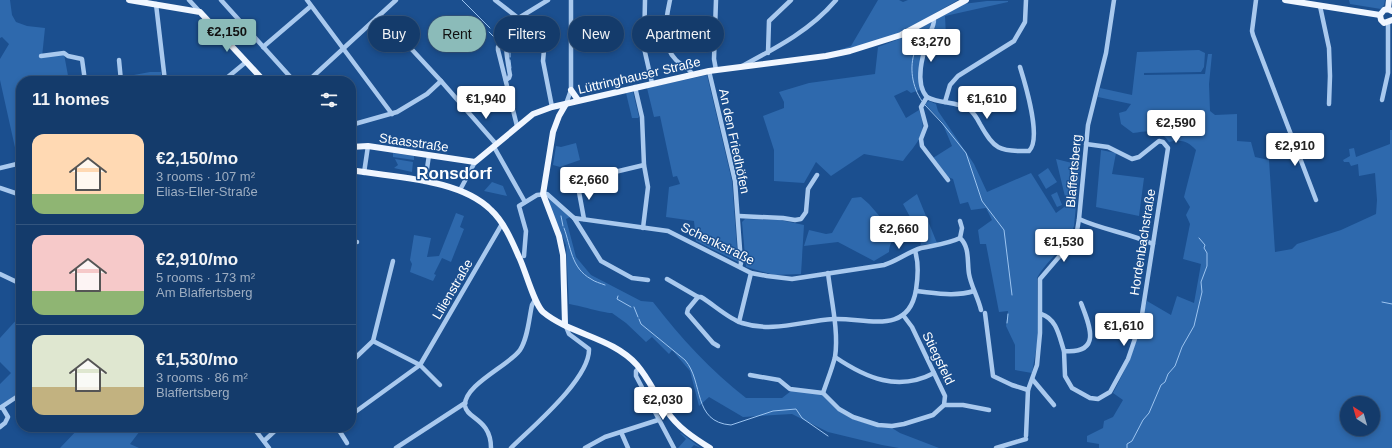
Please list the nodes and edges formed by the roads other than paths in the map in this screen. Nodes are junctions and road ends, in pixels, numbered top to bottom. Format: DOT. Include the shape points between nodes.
graph roads {
  1 [pos="129,0"];
  2 [pos="189,0"];
  3 [pos="221,0"];
  4 [pos="307,0"];
  5 [pos="396,0"];
  6 [pos="495,0"];
  7 [pos="548,0"];
  8 [pos="571,0"];
  9 [pos="645,0"];
  10 [pos="670,0"];
  11 [pos="716,0"];
  12 [pos="791,0"];
  13 [pos="836,0"];
  14 [pos="966,0"];
  15 [pos="1026,0"];
  16 [pos="1114,0"];
  17 [pos="1256,0"];
  18 [pos="1285,0"];
  19 [pos="1389,0"];
  20 [pos="1305,2"];
  21 [pos="156,4"];
  22 [pos="311,6"];
  23 [pos="1320,6"];
  24 [pos="1390,10"];
  25 [pos="200,12"];
  26 [pos="380,15"];
  27 [pos="1380,15"];
  28 [pos="514,16"];
  29 [pos="520,16"];
  30 [pos="934,20"];
  31 [pos="1390,22"];
  32 [pos="263,47"];
  33 [pos="343,48"];
  34 [pos="499,52"];
  35 [pos="506,52"];
  36 [pos="544,52"];
  37 [pos="768,53"];
  38 [pos="41,56"];
  39 [pos="118,60"];
  40 [pos="246,62"];
  41 [pos="741,66"];
  42 [pos="1020,68"];
  43 [pos="716,70"];
  44 [pos="709,71"];
  45 [pos="692,74"];
  46 [pos="84,76"];
  47 [pos="120,76"];
  48 [pos="164,76"];
  49 [pos="230,76"];
  50 [pos="259,76"];
  51 [pos="289,76"];
  52 [pos="313,76"];
  53 [pos="506,80"];
  54 [pos="441,81"];
  55 [pos="652,83"];
  56 [pos="635,87"];
  57 [pos="570,90"];
  58 [pos="578,100"];
  59 [pos="925,100"];
  60 [pos="1382,100"];
  61 [pos="945,102"];
  62 [pos="566,104"];
  63 [pos="1329,104"];
  64 [pos="552,107"];
  65 [pos="392,114"];
  66 [pos="356,123"];
  67 [pos="517,126"];
  68 [pos="1086,144"];
  69 [pos="368,146"];
  70 [pos="495,146"];
  71 [pos="356,147"];
  72 [pos="429,155"];
  73 [pos="475,162"];
  74 [pos="16,164"];
  75 [pos="644,165"];
  76 [pos="0,168"];
  77 [pos="356,171"];
  78 [pos="364,172"];
  79 [pos="817,175"];
  80 [pos="948,180"];
  81 [pos="425,182"];
  82 [pos="0,188"];
  83 [pos="460,190"];
  84 [pos="16,193"];
  85 [pos="542,194"];
  86 [pos="1316,200"];
  87 [pos="525,202"];
  88 [pos="739,216"];
  89 [pos="574,218"];
  90 [pos="584,219"];
  91 [pos="1079,219"];
  92 [pos="960,221"];
  93 [pos="502,224"];
  94 [pos="643,228"];
  95 [pos="960,238"];
  96 [pos="1153,244"];
  97 [pos="915,251"];
  98 [pos="524,256"];
  99 [pos="393,261"];
  100 [pos="740,267"];
  101 [pos="751,273"];
  102 [pos="828,273"];
  103 [pos="0,274"];
  104 [pos="667,279"];
  105 [pos="648,280"];
  106 [pos="16,282"];
  107 [pos="916,291"];
  108 [pos="974,291"];
  109 [pos="698,297"];
  110 [pos="536,300"];
  111 [pos="1082,303"];
  112 [pos="981,310"];
  113 [pos="986,314"];
  114 [pos="1041,314"];
  115 [pos="903,315"];
  116 [pos="834,318"];
  117 [pos="739,322"];
  118 [pos="565,324"];
  119 [pos="373,341"];
  120 [pos="718,346"];
  121 [pos="1064,351"];
  122 [pos="356,357"];
  123 [pos="835,357"];
  124 [pos="420,365"];
  125 [pos="639,368"];
  126 [pos="934,373"];
  127 [pos="750,375"];
  128 [pos="1032,380"];
  129 [pos="440,385"];
  130 [pos="1028,390"];
  131 [pos="823,393"];
  132 [pos="16,397"];
  133 [pos="465,403"];
  134 [pos="944,405"];
  135 [pos="1054,405"];
  136 [pos="1,407"];
  137 [pos="989,410"];
  138 [pos="356,411"];
  139 [pos="658,420"];
  140 [pos="0,427"];
  141 [pos="257,432"];
  142 [pos="273,432"];
  143 [pos="340,432"];
  144 [pos="621,432"];
  145 [pos="264,440"];
  146 [pos="348,443"];
  147 [pos="269,448"];
  148 [pos="396,448"];
  149 [pos="492,448"];
  150 [pos="510,448"];
  151 [pos="585,448"];
  152 [pos="628,448"];
  153 [pos="674,448"];
  154 [pos="710,448"];
  155 [pos="996,448"];
  1 -- 21 [label="main road"];
  2 -- 25 [label="street"];
  3 -- 32 [label="street"];
  4 -- 22 [label="street"];
  5 -- 26 [label="street"];
  6 -- 28 [label="street"];
  7 -- 29 [label="street"];
  8 -- 57 [label="street"];
  9 -- 55 [label="street" via="644,48"];
  10 -- 45 [label="street" via="665,31 669,49 676,60"];
  11 -- 43 [label="street"];
  12 -- 37 [label="street" via="769,21"];
  13 -- 37 [label="street" via="811,24"];
  14 -- 41 [label="main road, Lüttringhauser Straße" via="901,36 878,44 826,56"];
  15 -- 61 [label="street" via="1024,22 1014,41 958,76 950,84"];
  16 -- 68 [label="street, Blaffertsberg" via="1106,53 1088,124"];
  17 -- 86 [label="street" via="1253,36"];
  18 -- 20 [label="main road"];
  19 -- 24 [label="main road"];
  20 -- 23 [label="main road"];
  21 -- 25 [label="main road"];
  21 -- 48 [label="street"];
  22 -- 32 [label="street"];
  22 -- 33 [label="street"];
  23 -- 27 [label="main road"];
  23 -- 63 [label="street" via="1328,48"];
  24 -- 27 [label="main road" via="1382,11"];
  25 -- 40 [label="main road"];
  26 -- 33 [label="street"];
  26 -- 54 [label="street"];
  27 -- 31 [label="main road" via="1383,22"];
  30 -- 59 [label="street" via="923,56 921,78"];
  31 -- 60 [label="street" via="1388,73"];
  32 -- 51 [label="street"];
  33 -- 52 [label="street"];
  33 -- 65 [label="street"];
  34 -- 53 [label="street"];
  35 -- 53 [label="street" via="510,78"];
  36 -- 64 [label="street" via="543,62"];
  37 -- 41 [label="street"];
  38 -- 46 [label="street" via="64,52 68,56 82,59"];
  39 -- 47 [label="street"];
  40 -- 49 [label="street"];
  40 -- 50 [label="main road"];
  41 -- 43 [label="main road, Lüttringhauser Straße"];
  42 -- 61 [label="street" via="1028,92 1033,121 1032,146 1029,151 1012,152 996,147 971,111"];
  43 -- 44 [label="main road, Lüttringhauser Straße"];
  44 -- 45 [label="main road, Lüttringhauser Straße"];
  44 -- 88 [label="street, An den Friedhöfen" via="731,161"];
  45 -- 55 [label="main road, Lüttringhauser Straße"];
  53 -- 67 [label="street"];
  54 -- 65 [label="street" via="427,94"];
  54 -- 70 [label="street"];
  55 -- 56 [label="main road, Lüttringhauser Straße"];
  56 -- 58 [label="main road, Lüttringhauser Straße"];
  56 -- 75 [label="street" via="642,117"];
  57 -- 58 [label="main road"];
  57 -- 62 [label="street"];
  58 -- 62 [label="main road, Lüttringhauser Straße"];
  59 -- 61 [label="street"];
  59 -- 80 [label="street" via="921,110 926,126 921,139 922,146"];
  62 -- 64 [label="main road, Lüttringhauser Straße"];
  62 -- 85 [label="main road" via="553,132"];
  64 -- 67 [label="main road, Lüttringhauser Straße" via="535,113"];
  65 -- 66 [label="street"];
  67 -- 70 [label="main road, Lüttringhauser Straße"];
  68 -- 91 [label="street, Blaffertsberg"];
  68 -- 96 [label="street, Hordenbachstraße" via="1108,147 1132,159 1139,157 1156,143 1163,142 1167,145"];
  69 -- 71 [label="main road, Staasstraße"];
  69 -- 72 [label="main road, Staasstraße"];
  69 -- 78 [label="street"];
  70 -- 73 [label="main road, Lüttringhauser Straße"];
  70 -- 87 [label="street"];
  72 -- 73 [label="main road, Staasstraße"];
  72 -- 81 [label="street"];
  73 -- 83 [label="street, Lüttringhauser Straße"];
  74 -- 76 [label="street"];
  75 -- 90 [label="street" via="577,181"];
  75 -- 94 [label="street" via="648,187"];
  77 -- 78 [label="main road"];
  78 -- 81 [label="main road"];
  79 -- 88 [label="street" via="808,190 806,212 801,219"];
  81 -- 83 [label="main road"];
  82 -- 84 [label="street"];
  83 -- 93 [label="main road" via="484,204"];
  85 -- 87 [label="street"];
  85 -- 89 [label="street" via="551,196"];
  85 -- 118 [label="main road" via="559,236"];
  87 -- 98 [label="street" via="519,206 526,231"];
  88 -- 100 [label="street, An den Friedhöfen"];
  89 -- 90 [label="street, Schenkstraße"];
  89 -- 105 [label="street" via="601,261 632,278"];
  90 -- 94 [label="street, Schenkstraße"];
  91 -- 96 [label="street" via="1096,227 1132,235"];
  91 -- 114 [label="street, Blaffertsberg" via="1076,237 1040,279"];
  92 -- 95 [label="street"];
  93 -- 110 [label="main road" via="519,256"];
  93 -- 124 [label="street, Lilienstraße"];
  94 -- 100 [label="street, Schenkstraße" via="668,231"];
  95 -- 97 [label="street, Schenkstraße"];
  95 -- 108 [label="street" via="967,250 969,275"];
  96 -- 121 [label="street, Hordenbachstraße" via="1141,321 1120,376 1110,392 1098,399 1090,398 1072,388 1065,376"];
  97 -- 102 [label="street, Schenkstraße" via="884,265"];
  97 -- 107 [label="street" via="918,274"];
  99 -- 119 [label="street"];
  100 -- 101 [label="street, Schenkstraße"];
  101 -- 102 [label="street, Schenkstraße" via="792,279"];
  101 -- 117 [label="street"];
  102 -- 116 [label="street"];
  103 -- 106 [label="street"];
  104 -- 109 [label="street"];
  107 -- 108 [label="street" via="943,292 954,296"];
  107 -- 115 [label="street" via="910,307"];
  108 -- 112 [label="street"];
  109 -- 117 [label="street"];
  109 -- 120 [label="street" via="687,313 712,343"];
  110 -- 118 [label="main road" via="543,312"];
  110 -- 133 [label="street" via="532,305 521,349 473,389"];
  111 -- 121 [label="street" via="1090,325 1089,343 1077,351"];
  113 -- 130 [label="street" via="993,376"];
  114 -- 121 [label="street, Hordenbachstraße" via="1052,320"];
  114 -- 128 [label="street, Blaffertsberg" via="1038,357"];
  115 -- 116 [label="street" via="896,319 876,322"];
  115 -- 126 [label="street, Stiegsfeld" via="912,327"];
  116 -- 117 [label="street" via="785,327"];
  116 -- 123 [label="street"];
  118 -- 125 [label="main road" via="613,346"];
  118 -- 150 [label="street" via="569,334 589,349 586,361 574,385"];
  119 -- 122 [label="street"];
  119 -- 124 [label="street"];
  123 -- 126 [label="street" via="863,375 895,382 918,380"];
  123 -- 131 [label="street"];
  124 -- 129 [label="street"];
  124 -- 138 [label="street, Lilienstraße"];
  125 -- 139 [label="street" via="636,376"];
  125 -- 154 [label="main road" via="673,420"];
  126 -- 134 [label="street, Stiegsfeld" via="945,396"];
  127 -- 131 [label="street" via="779,380 790,389"];
  128 -- 130 [label="street, Blaffertsberg"];
  128 -- 135 [label="street"];
  130 -- 155 [label="street, Blaffertsberg" via="1026,437"];
  131 -- 134 [label="street, Stiegsfeld" via="839,409 852,417 878,425 892,426 927,417 938,412"];
  132 -- 136 [label="street"];
  133 -- 148 [label="street"];
  133 -- 149 [label="street" via="466,410 488,431"];
  134 -- 137 [label="street" via="963,405"];
  136 -- 140 [label="street" via="8,417"];
  139 -- 144 [label="street"];
  139 -- 153 [label="street"];
  141 -- 145 [label="street"];
  142 -- 145 [label="street"];
  143 -- 146 [label="street"];
  144 -- 151 [label="street" via="605,436"];
  144 -- 152 [label="street"];
  145 -- 147 [label="street"];
}
